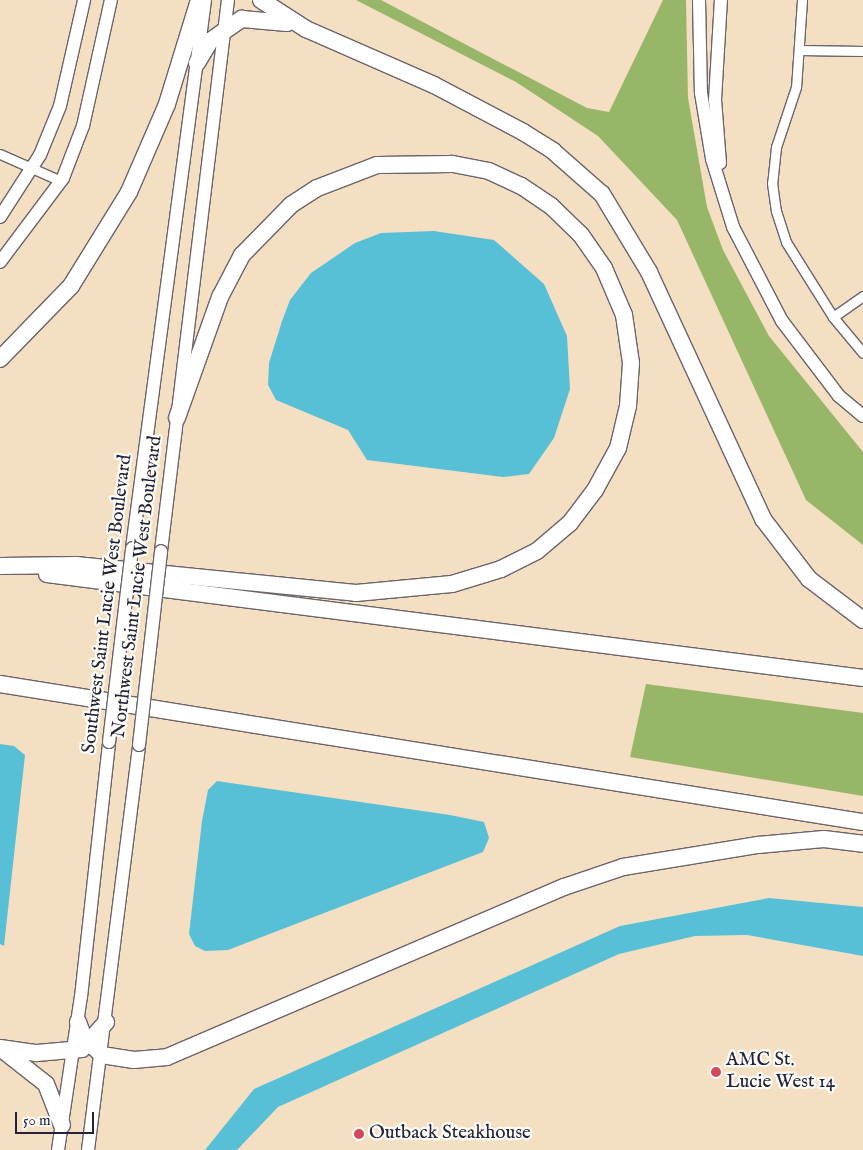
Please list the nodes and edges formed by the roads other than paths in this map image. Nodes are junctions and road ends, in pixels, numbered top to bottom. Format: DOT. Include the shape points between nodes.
graph roads {
  1 [pos="84,0"];
  2 [pos="111,0"];
  3 [pos="199,0"];
  4 [pos="205,0"];
  5 [pos="228,0"];
  6 [pos="260,0"];
  7 [pos="699,0"];
  8 [pos="721,0"];
  9 [pos="802,0"];
  10 [pos="225,29"];
  11 [pos="306,29"];
  12 [pos="800,50"];
  13 [pos="863,51"];
  14 [pos="197,63"];
  15 [pos="0,154"];
  16 [pos="32,168"];
  17 [pos="61,181"];
  18 [pos="0,217"];
  19 [pos="733,227"];
  20 [pos="0,262"];
  21 [pos="863,296"];
  22 [pos="833,317"];
  23 [pos="863,353"];
  24 [pos="0,359"];
  25 [pos="863,416"];
  26 [pos="177,418"];
  27 [pos="0,567"];
  28 [pos="863,620"];
  29 [pos="863,678"];
  30 [pos="0,684"];
  31 [pos="863,822"];
  32 [pos="863,844"];
  33 [pos="78,1022"];
  34 [pos="106,1022"];
  35 [pos="0,1048"];
  36 [pos="95,1050"];
  37 [pos="73,1051"];
  38 [pos="62,1126"];
  39 [pos="58,1150"];
  40 [pos="88,1150"];
  1 -- 16 [label="main road" via="60,106"];
  2 -- 17 [label="main road" via="83,126"];
  3 -- 24 [label="highway" via="167,104 129,192 71,286"];
  4 -- 14 [label="main road, Southwest Saint Lucie West Boulevard"];
  5 -- 10 [label="main road, Northwest Saint Lucie West Boulevard"];
  6 -- 11 [label="highway"];
  7 -- 19 [label="main road" via="701,93 712,159"];
  8 -- 19 [label="main road" via="715,100 720,166"];
  9 -- 12 [label="street"];
  10 -- 11 [label="highway" via="258,18"];
  10 -- 14 [label="highway"];
  10 -- 26 [label="main road, Northwest Saint Lucie West Boulevard"];
  11 -- 28 [label="highway" via="434,85 523,132 554,151 602,194 642,257 763,519 809,579"];
  12 -- 13 [label="street"];
  12 -- 22 [label="street" via="796,87 776,147 772,183 786,242"];
  14 -- 33 [label="main road, Southwest Saint Lucie West Boulevard, bridge" via="132,548"];
  15 -- 16 [label="street"];
  16 -- 17 [label="street"];
  16 -- 18 [label="main road"];
  17 -- 20 [label="main road"];
  19 -- 25 [label="main road" via="782,321 839,396"];
  21 -- 22 [label="street"];
  22 -- 23 [label="street"];
  26 -- 27 [label="highway" via="220,297 242,255 291,205 317,188 377,165 452,164 489,171 521,186 551,206 581,235 604,268 624,315 631,363 628,406 618,448 595,490 570,524 537,550 501,569 452,584 356,593 76,565"];
  26 -- 34 [label="main road, Northwest Saint Lucie West Boulevard, bridge"];
  27 -- 29 [label="highway"];
  30 -- 31 [label="highway"];
  32 -- 36 [label="highway" via="824,839 758,844 623,867 564,887 167,1057 134,1060"];
  33 -- 36 [label="highway"];
  33 -- 37 [label="main road, Southwest Saint Lucie West Boulevard"];
  34 -- 36 [label="highway"];
  35 -- 37 [label="highway"];
  35 -- 38 [label="highway" via="46,1084"];
  36 -- 37 [label="highway"];
  36 -- 40 [label="main road"];
  37 -- 38 [label="main road, Southwest Saint Lucie West Boulevard"];
  38 -- 39 [label="main road, Southwest Saint Lucie West Boulevard"];
}
